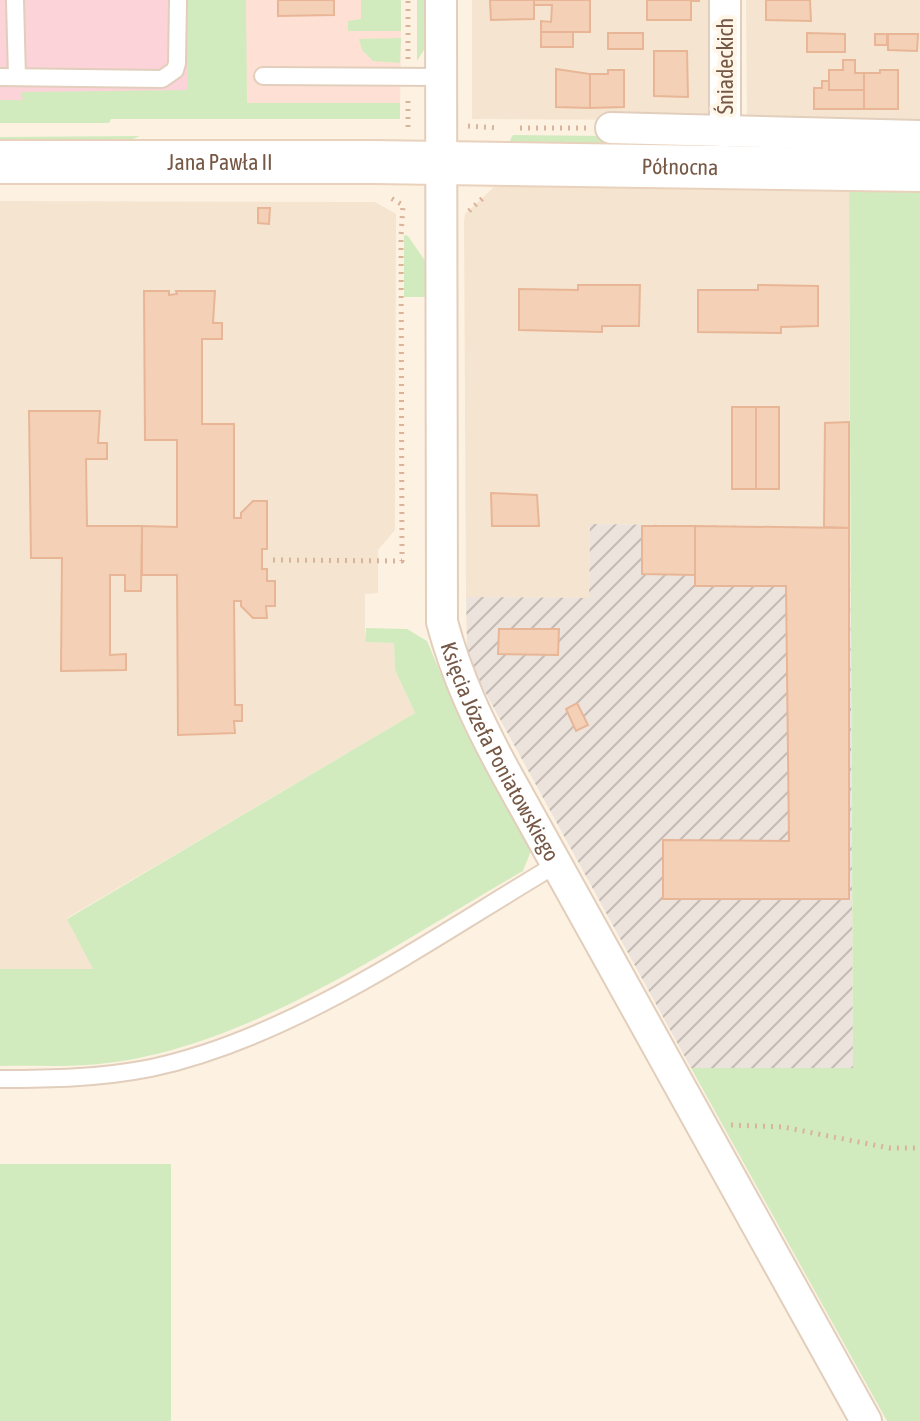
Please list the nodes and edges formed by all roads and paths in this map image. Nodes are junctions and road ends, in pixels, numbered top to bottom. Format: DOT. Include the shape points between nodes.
graph roads {
  1 [pos="15,0"];
  2 [pos="178,0"];
  3 [pos="441,0"];
  4 [pos="725,0"];
  5 [pos="263,76"];
  6 [pos="9,77"];
  7 [pos="441,77"];
  8 [pos="469,126"];
  9 [pos="499,128"];
  10 [pos="515,128"];
  11 [pos="611,128"];
  12 [pos="725,132"];
  13 [pos="920,136"];
  14 [pos="0,162"];
  15 [pos="442,164"];
  16 [pos="920,170"];
  17 [pos="494,187"];
  18 [pos="384,194"];
  19 [pos="464,221"];
  20 [pos="273,560"];
  21 [pos="557,864"];
  22 [pos="0,1079"];
  23 [pos="697,1123"];
  24 [pos="920,1148"];
  25 [pos="866,1421"];
  1 -- 6 [label="lane"];
  2 -- 6 [label="lane" via="177,63 170,75 148,80"];
  3 -- 7 [label="street, Księcia Józefa Poniatowskiego"];
  4 -- 12 [label="street, Śniadeckich"];
  5 -- 7 [label="lane"];
  7 -- 15 [label="street, Księcia Józefa Poniatowskiego"];
  8 -- 9 [label="path"];
  10 -- 11 [label="path"];
  11 -- 12 [label="street, Północna"];
  12 -- 13 [label="street, Północna"];
  14 -- 15 [label="main road, Jana Pawła II"];
  15 -- 16 [label="main road, Północna"];
  15 -- 21 [label="street, Księcia Józefa Poniatowskiego" via="442,622 475,717"];
  17 -- 19 [label="path"];
  18 -- 20 [label="path" via="403,205 402,561"];
  21 -- 22 [label="lane" via="361,979 230,1045 83,1079"];
  21 -- 23 [label="street, Księcia Józefa Poniatowskiego"];
  23 -- 24 [label="path" via="783,1127 889,1148"];
  23 -- 25 [label="street, Księcia Józefa Poniatowskiego"];
}
